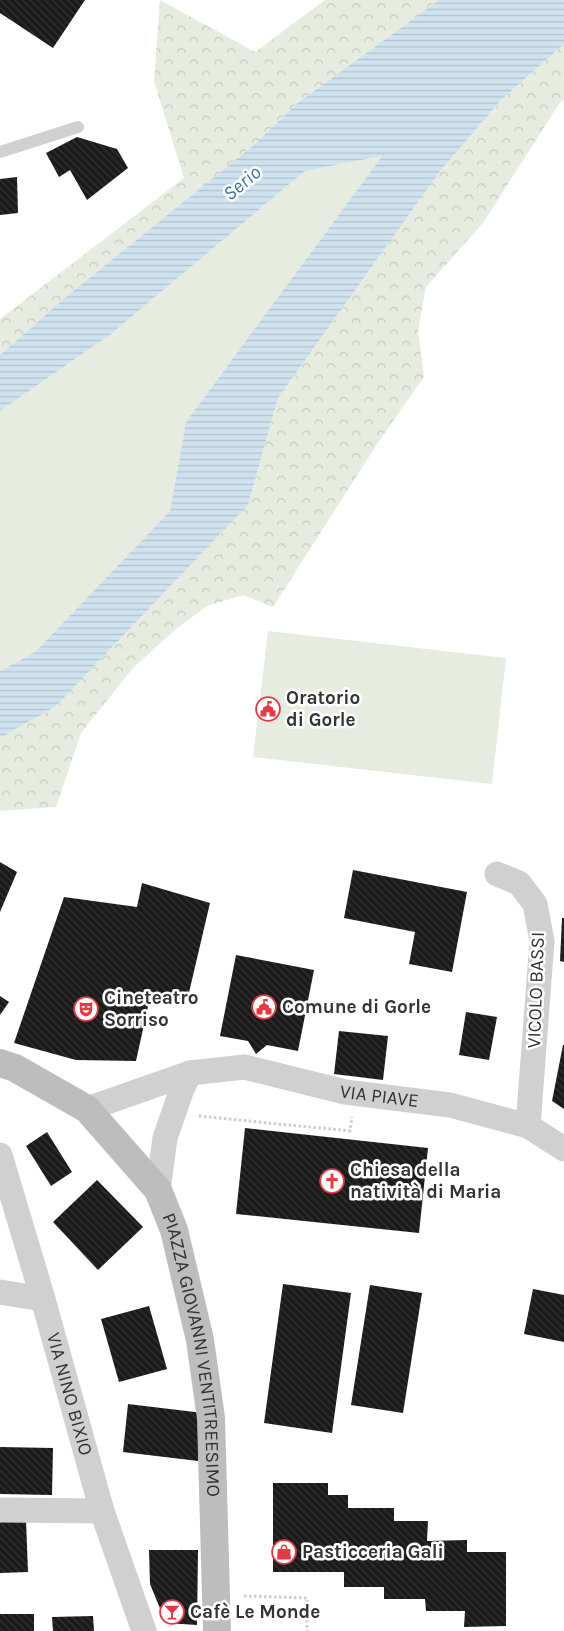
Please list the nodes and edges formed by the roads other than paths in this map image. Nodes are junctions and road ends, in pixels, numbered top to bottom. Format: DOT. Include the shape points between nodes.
graph roads {
  1 [pos="78,127"];
  2 [pos="0,152"];
  3 [pos="497,874"];
  4 [pos="5,1068"];
  5 [pos="190,1073"];
  6 [pos="87,1109"];
  7 [pos="528,1126"];
  8 [pos="564,1149"];
  9 [pos="0,1155"];
  10 [pos="158,1190"];
  11 [pos="0,1292"];
  12 [pos="43,1299"];
  13 [pos="0,1510"];
  14 [pos="102,1511"];
  15 [pos="144,1631"];
  16 [pos="217,1631"];
  1 -- 2 [label="lane"];
  3 -- 7 [label="street, VICOLO BASSI" via="519,883 535,904 542,941"];
  4 -- 6 [label="street, PIAZZA GIOVANNI VENTITREESIMO"];
  5 -- 6 [label="street, VIA PIAVE"];
  5 -- 7 [label="street, VIA PIAVE" via="244,1066 345,1092 450,1105"];
  5 -- 10 [label="street" via="165,1138"];
  6 -- 10 [label="street, PIAZZA GIOVANNI VENTITREESIMO"];
  7 -- 8 [label="street, VIA PIAVE"];
  9 -- 12 [label="street, VIA NINO BIXIO"];
  10 -- 16 [label="street, PIAZZA GIOVANNI VENTITREESIMO" via="174,1230 198,1331 211,1418"];
  11 -- 12 [label="street"];
  12 -- 14 [label="street, VIA NINO BIXIO"];
  13 -- 14 [label="street"];
  14 -- 15 [label="street, VIA NINO BIXIO"];
}
